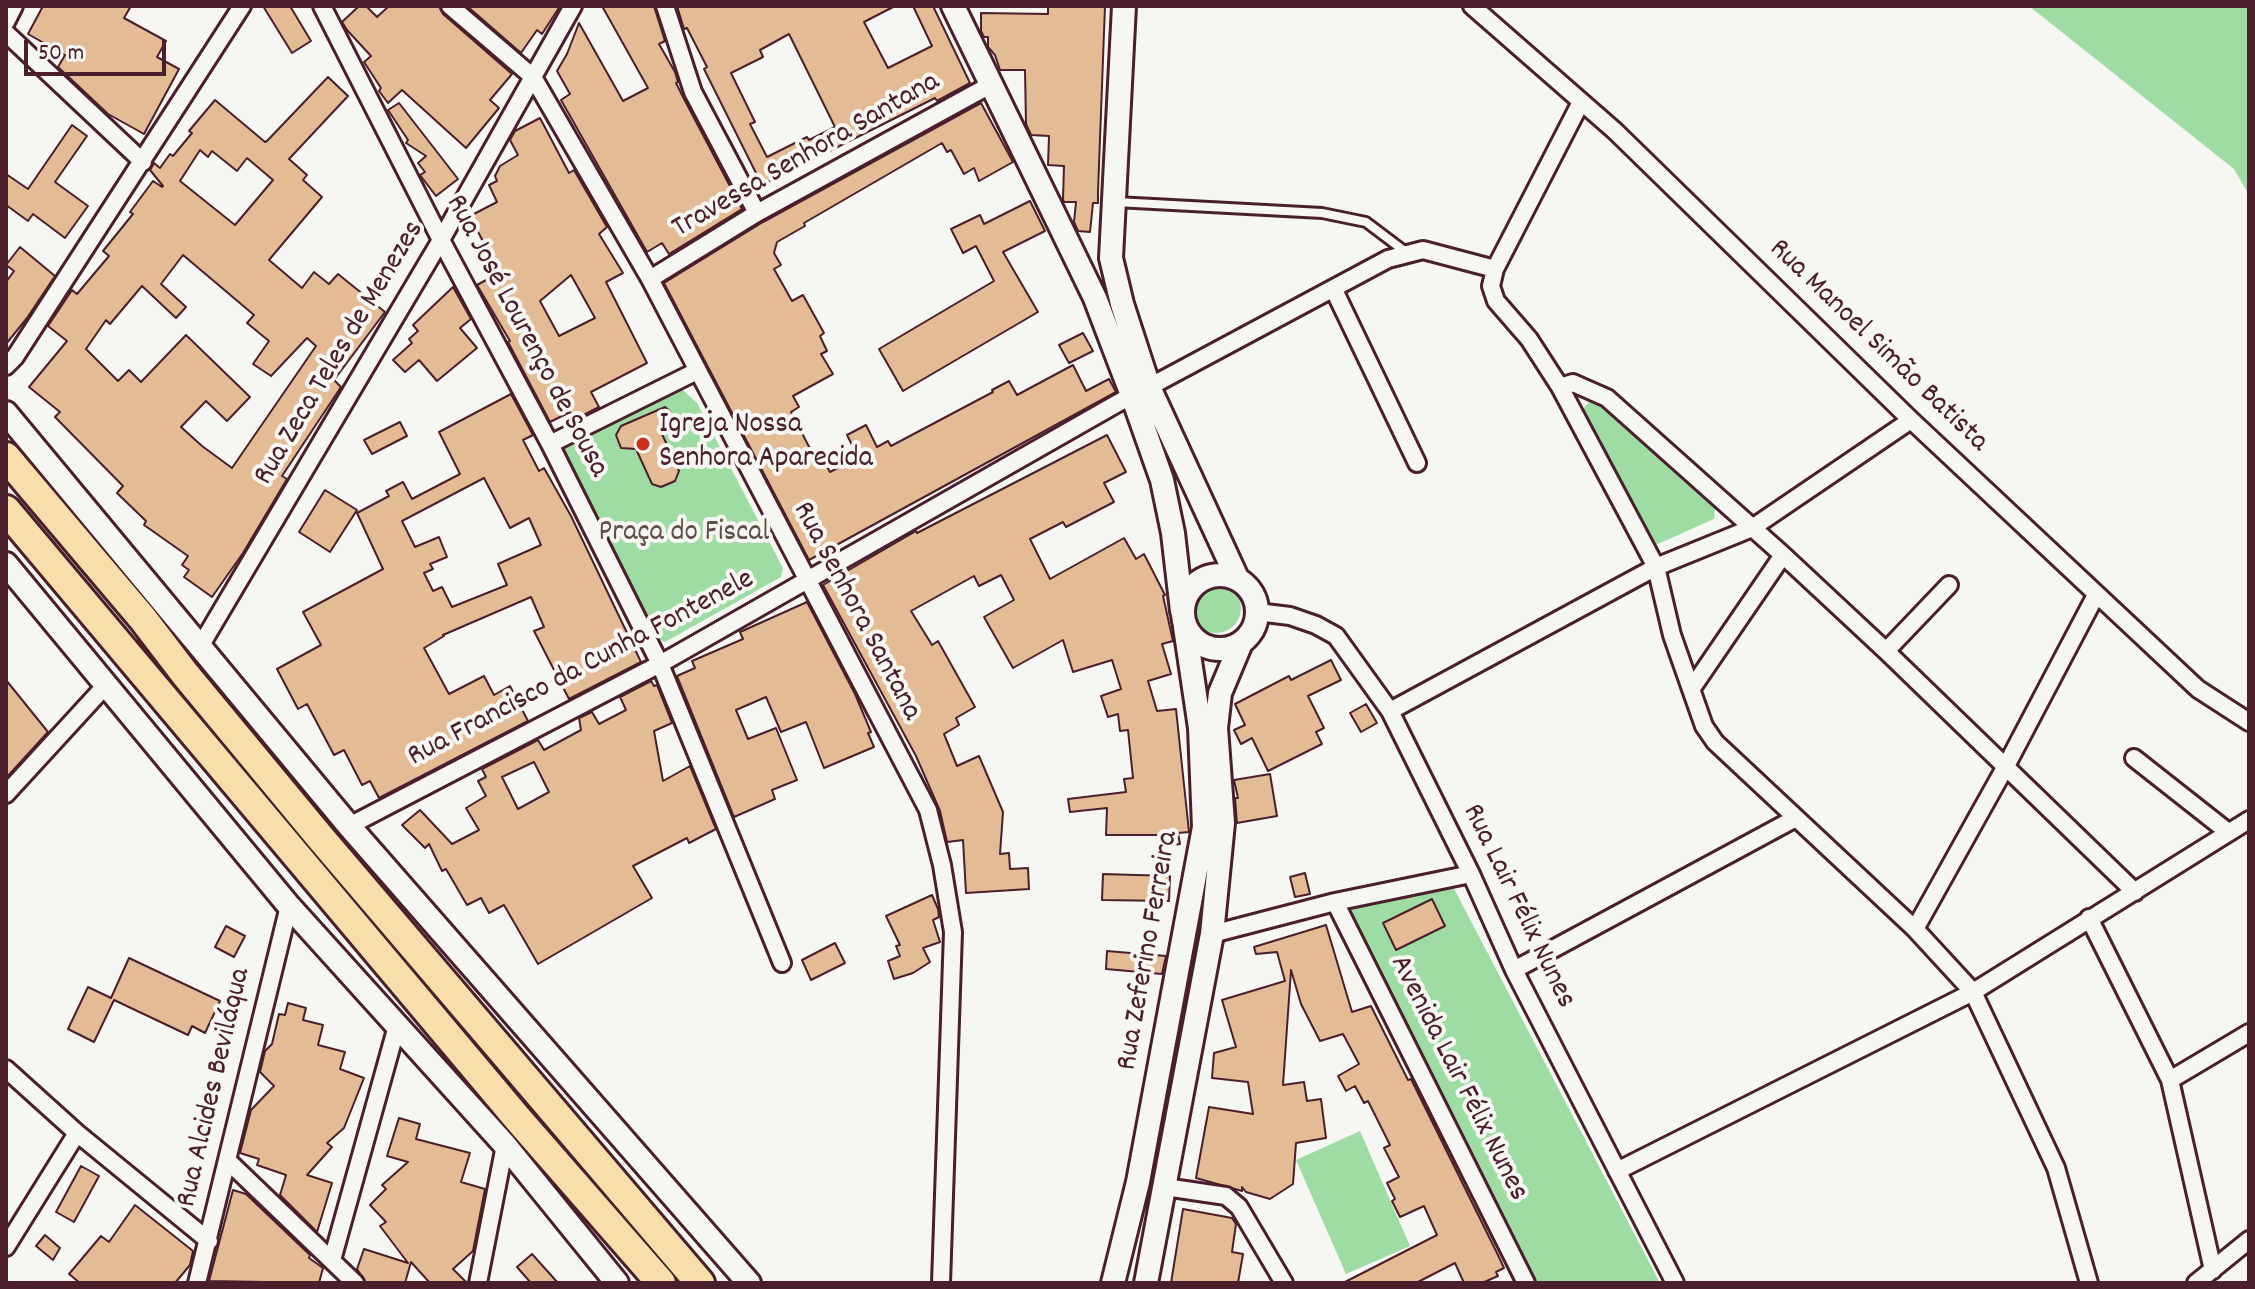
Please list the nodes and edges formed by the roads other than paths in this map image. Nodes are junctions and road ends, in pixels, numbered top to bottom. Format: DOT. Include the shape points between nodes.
graph roads {
  1 [pos="14,6"];
  2 [pos="242,6"];
  3 [pos="322,6"];
  4 [pos="450,6"];
  5 [pos="573,6"];
  6 [pos="665,6"];
  7 [pos="953,6"];
  8 [pos="1124,6"];
  9 [pos="1472,6"];
  10 [pos="6,22"];
  11 [pos="6,33"];
  12 [pos="533,77"];
  13 [pos="992,84"];
  14 [pos="1581,102"];
  15 [pos="143,162"];
  16 [pos="1114,202"];
  17 [pos="757,213"];
  18 [pos="441,240"];
  19 [pos="1408,253"];
  20 [pos="1111,258"];
  21 [pos="1074,260"];
  22 [pos="1495,269"];
  23 [pos="650,279"];
  24 [pos="1334,290"];
  25 [pos="6,366"];
  26 [pos="697,371"];
  27 [pos="1560,387"];
  28 [pos="1140,391"];
  29 [pos="6,413"];
  30 [pos="1911,420"];
  31 [pos="550,444"];
  32 [pos="6,457"];
  33 [pos="1417,463"];
  34 [pos="6,510"];
  35 [pos="1752,528"];
  36 [pos="1783,555"];
  37 [pos="6,564"];
  38 [pos="1656,567"];
  39 [pos="806,579"];
  40 [pos="1238,580"];
  41 [pos="1949,585"];
  42 [pos="2096,595"];
  43 [pos="1257,612"];
  44 [pos="1184,619"];
  45 [pos="1241,643"];
  46 [pos="201,645"];
  47 [pos="1886,651"];
  48 [pos="660,664"];
  49 [pos="106,685"];
  50 [pos="1692,688"];
  51 [pos="1390,711"];
  52 [pos="2249,722"];
  53 [pos="2134,758"];
  54 [pos="2006,766"];
  55 [pos="6,794"];
  56 [pos="1794,819"];
  57 [pos="2249,820"];
  58 [pos="349,826"];
  59 [pos="2228,832"];
  60 [pos="1471,874"];
  61 [pos="2135,892"];
  62 [pos="1335,902"];
  63 [pos="289,906"];
  64 [pos="2089,918"];
  65 [pos="1915,929"];
  66 [pos="1212,934"];
  67 [pos="782,963"];
  68 [pos="1514,970"];
  69 [pos="1973,992"];
  70 [pos="397,1026"];
  71 [pos="2249,1033"];
  72 [pos="6,1069"];
  73 [pos="2170,1080"];
  74 [pos="77,1133"];
  75 [pos="505,1145"];
  76 [pos="227,1160"];
  77 [pos="1617,1171"];
  78 [pos="1165,1187"];
  79 [pos="2249,1240"];
  80 [pos="209,1241"];
  81 [pos="6,1247"];
  82 [pos="332,1260"];
  83 [pos="2213,1270"];
  84 [pos="197,1283"];
  85 [pos="355,1283"];
  86 [pos="478,1283"];
  87 [pos="617,1283"];
  88 [pos="661,1283"];
  89 [pos="700,1283"];
  90 [pos="749,1283"];
  91 [pos="941,1283"];
  92 [pos="1113,1283"];
  93 [pos="1146,1283"];
  94 [pos="1284,1283"];
  95 [pos="1526,1283"];
  96 [pos="1675,1283"];
  97 [pos="2089,1283"];
  98 [pos="2196,1283"];
  1 -- 10 [label="street"];
  2 -- 15 [label="street"];
  3 -- 18 [label="street, Rua José Lourenço de Sousa"];
  4 -- 12 [label="street, Rua Senhora Santana"];
  5 -- 12 [label="street, Rua Zeca Teles de Menezes"];
  6 -- 17 [label="street" via="693,92"];
  7 -- 13 [label="main road"];
  8 -- 16 [label="main road, Rua Zeferino Ferreira"];
  9 -- 14 [label="street, Rua Manoel Simão Batista"];
  11 -- 15 [label="street"];
  12 -- 18 [label="street, Rua Zeca Teles de Menezes"];
  12 -- 23 [label="street, Rua Senhora Santana"];
  13 -- 17 [label="street, Travessa Senhora Santana"];
  13 -- 21 [label="main road"];
  14 -- 22 [label="street"];
  14 -- 30 [label="street, Rua Manoel Simão Batista"];
  15 -- 25 [label="street"];
  16 -- 19 [label="lane" via="1322,213 1366,222"];
  16 -- 20 [label="main road, Rua Zeferino Ferreira"];
  17 -- 23 [label="street, Travessa Senhora Santana"];
  18 -- 31 [label="street, Rua José Lourenço de Sousa"];
  18 -- 46 [label="street, Rua Zeca Teles de Menezes"];
  19 -- 22 [label="street" via="1423,250"];
  19 -- 24 [label="street, Rua Francisco da Cunha Fontenele"];
  20 -- 21 [label="main road" via="1088,264"];
  20 -- 28 [label="main road, Rua Zeferino Ferreira"];
  21 -- 28 [label="main road, Rua Zeferino Ferreira"];
  22 -- 27 [label="street" via="1491,286 1496,301"];
  23 -- 26 [label="street, Rua Senhora Santana"];
  24 -- 28 [label="street, Rua Francisco da Cunha Fontenele"];
  24 -- 33 [label="street"];
  26 -- 31 [label="street"];
  26 -- 39 [label="street, Rua Senhora Santana"];
  27 -- 35 [label="street" via="1573,383 1607,398"];
  27 -- 38 [label="street"];
  28 -- 39 [label="street, Rua Francisco da Cunha Fontenele"];
  28 -- 40 [label="main road, Rua Zeferino Ferreira"];
  28 -- 44 [label="main road, Rua Zeferino Ferreira" via="1173,533"];
  29 -- 46 [label="main road"];
  30 -- 35 [label="street"];
  30 -- 42 [label="street, Rua Manoel Simão Batista"];
  31 -- 48 [label="street, Rua José Lourenço de Sousa"];
  32 -- 89 [label="highway" via="461,1006"];
  34 -- 88 [label="highway"];
  35 -- 36 [label="street"];
  35 -- 38 [label="street"];
  36 -- 47 [label="street"];
  36 -- 50 [label="street"];
  37 -- 49 [label="main road"];
  38 -- 50 [label="street" via="1672,635"];
  38 -- 51 [label="street"];
  39 -- 48 [label="street, Rua Francisco da Cunha Fontenele"];
  39 -- 91 [label="street, Rua Senhora Santana" via="928,810 942,865 953,932"];
  40 -- 43 [label="main road" via="1255,600"];
  40 -- 44 [label="main road" via="1214,575 1192,587 1185,598"];
  41 -- 47 [label="street"];
  42 -- 52 [label="street, Rua Manoel Simão Batista" via="2198,689"];
  42 -- 54 [label="street"];
  43 -- 45 [label="main road" via="1255,625"];
  43 -- 51 [label="street, Rua Lair Félix Nunes" via="1290,616 1336,636"];
  44 -- 45 [label="main road" via="1199,644 1220,650"];
  44 -- 92 [label="main road, Rua Zeferino Ferreira" via="1200,728 1204,827 1138,1182"];
  45 -- 66 [label="main road, Rua Zeferino Ferreira" via="1218,704 1223,823"];
  46 -- 58 [label="main road"];
  47 -- 54 [label="street"];
  48 -- 58 [label="street, Rua Francisco da Cunha Fontenele"];
  48 -- 67 [label="street, Rua José Lourenço de Sousa"];
  49 -- 55 [label="street"];
  49 -- 63 [label="main road"];
  50 -- 56 [label="street" via="1715,742"];
  51 -- 60 [label="street, Rua Lair Félix Nunes"];
  53 -- 59 [label="street"];
  54 -- 61 [label="street"];
  54 -- 65 [label="street"];
  56 -- 65 [label="street"];
  56 -- 68 [label="street"];
  57 -- 59 [label="street"];
  58 -- 90 [label="main road"];
  59 -- 61 [label="street"];
  60 -- 62 [label="street"];
  60 -- 68 [label="street, Rua Lair Félix Nunes"];
  61 -- 64 [label="street"];
  62 -- 66 [label="street"];
  62 -- 95 [label="street, Avenida Lair Félix Nunes"];
  63 -- 70 [label="main road"];
  63 -- 76 [label="street, Rua Alcides Beviláqua"];
  64 -- 69 [label="street"];
  64 -- 73 [label="street"];
  65 -- 69 [label="street"];
  66 -- 78 [label="main road, Rua Zeferino Ferreira"];
  68 -- 77 [label="street, Rua Lair Félix Nunes"];
  69 -- 77 [label="street"];
  69 -- 97 [label="street" via="2056,1168"];
  70 -- 75 [label="main road"];
  70 -- 82 [label="street"];
  71 -- 73 [label="street"];
  72 -- 74 [label="street"];
  73 -- 83 [label="street"];
  74 -- 80 [label="street"];
  74 -- 81 [label="street"];
  75 -- 86 [label="street"];
  75 -- 87 [label="main road"];
  76 -- 80 [label="street, Rua Alcides Beviláqua"];
  76 -- 82 [label="street"];
  77 -- 96 [label="street, Rua Lair Félix Nunes"];
  78 -- 93 [label="main road, Rua Zeferino Ferreira"];
  78 -- 94 [label="street" via="1226,1196 1239,1207"];
  79 -- 83 [label="street"];
  80 -- 84 [label="street, Rua Alcides Beviláqua"];
  82 -- 85 [label="street"];
  83 -- 98 [label="street"];
}
